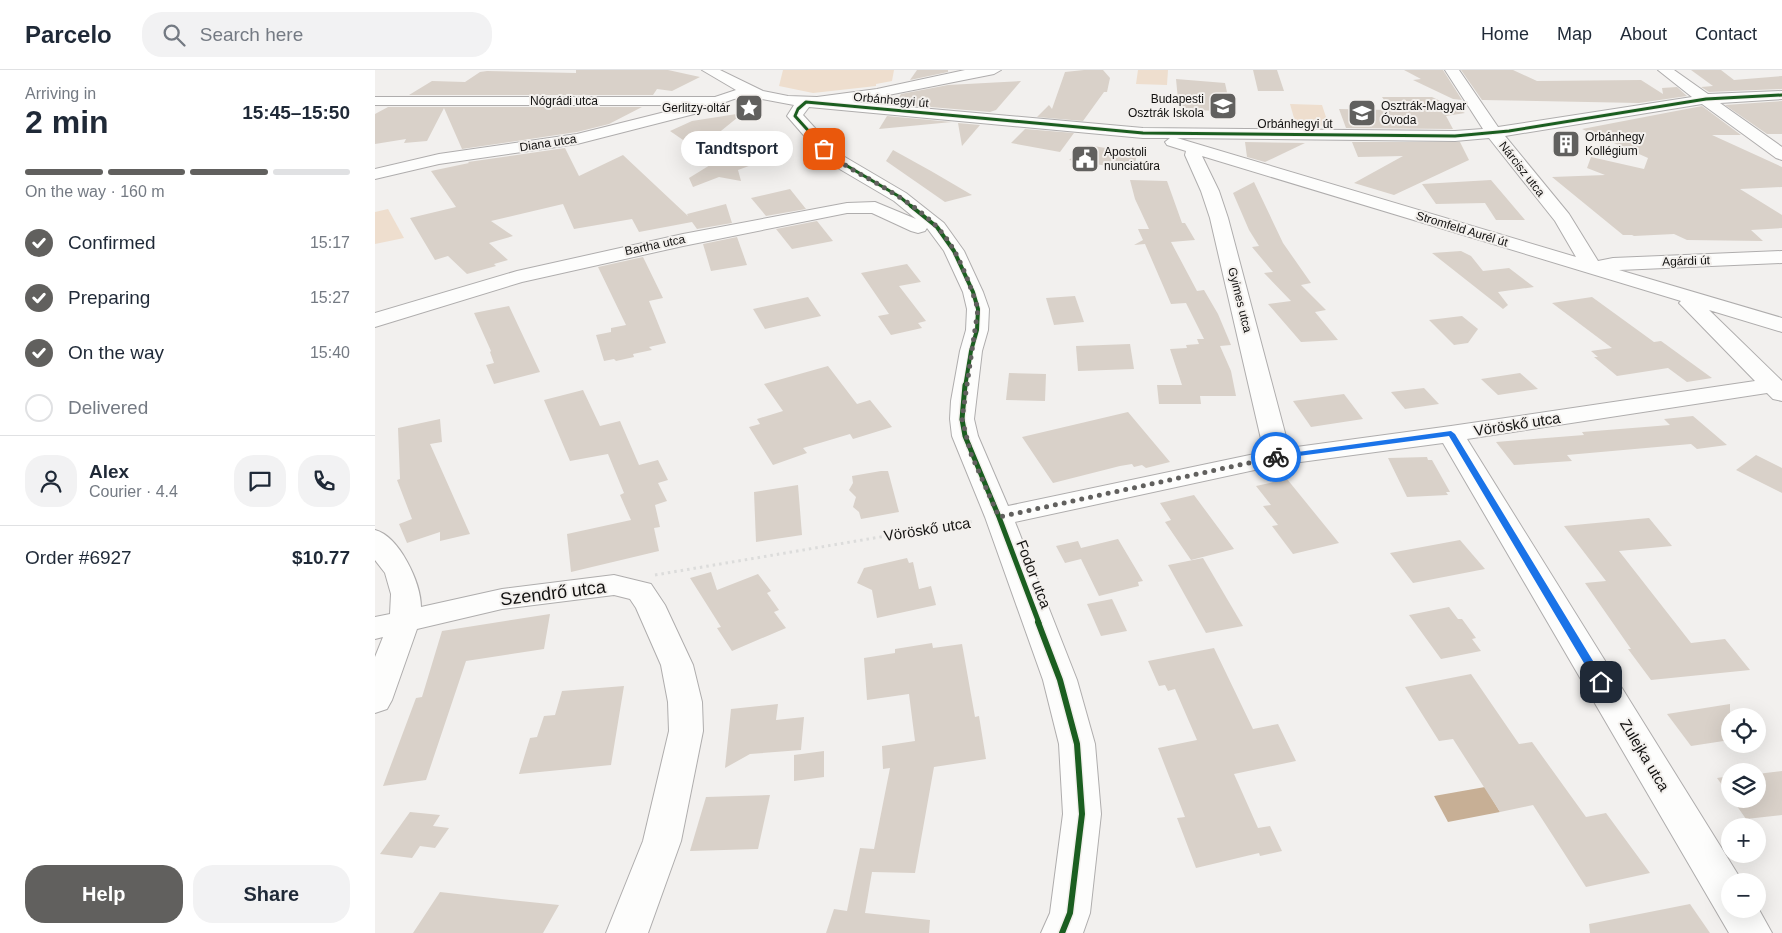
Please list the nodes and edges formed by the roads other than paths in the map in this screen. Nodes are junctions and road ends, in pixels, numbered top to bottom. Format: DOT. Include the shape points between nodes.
graph roads {
  1 [pos="709,70"];
  2 [pos="986,70"];
  3 [pos="1452,70"];
  4 [pos="1665,70"];
  5 [pos="753,92"];
  6 [pos="868,94"];
  7 [pos="1782,96"];
  8 [pos="1706,99"];
  9 [pos="375,101"];
  10 [pos="717,101"];
  11 [pos="805,102"];
  12 [pos="889,110"];
  13 [pos="1143,133"];
  14 [pos="1494,133"];
  15 [pos="1198,150"];
  16 [pos="1782,154"];
  17 [pos="375,174"];
  18 [pos="937,227"];
  19 [pos="1782,257"];
  20 [pos="1591,268"];
  21 [pos="1694,298"];
  22 [pos="375,320"];
  23 [pos="1782,324"];
  24 [pos="1777,389"];
  25 [pos="1451,434"];
  26 [pos="1277,457"];
  27 [pos="999,517"];
  28 [pos="375,539"];
  29 [pos="390,624"];
  30 [pos="375,700"];
  31 [pos="1721,882"];
  32 [pos="1742,918"];
  33 [pos="627,933"];
  34 [pos="1062,933"];
  35 [pos="1751,933"];
  1 -- 5 [label="street"];
  2 -- 6 [label="street"];
  3 -- 14 [label="street, Nárcisz utca"];
  4 -- 8 [label="street"];
  5 -- 10 [label="street, Nógrádi utca"];
  5 -- 11 [label="street"];
  6 -- 11 [label="street"];
  6 -- 12 [label="street"];
  7 -- 8 [label="street, Orbánhegyi út"];
  8 -- 14 [label="street, Orbánhegyi út"];
  8 -- 16 [label="street"];
  9 -- 10 [label="street, Nógrádi utca"];
  10 -- 17 [label="street, Diana utca" via="711,106 605,133 439,160"];
  11 -- 12 [label="street, Orbánhegyi út"];
  11 -- 18 [label="street, Fodor utca" via="795,116 832,157 900,197"];
  12 -- 13 [label="street, Orbánhegyi út"];
  13 -- 14 [label="street, Orbánhegyi út" via="1455,136"];
  13 -- 15 [label="street, Stromfeld Aurél út"];
  14 -- 20 [label="street, Nárcisz utca" via="1569,229"];
  15 -- 20 [label="street, Stromfeld Aurél út"];
  15 -- 26 [label="street, Gyimes utca" via="1193,155 1219,218"];
  18 -- 22 [label="street, Bartha utca" via="915,226 875,207 847,208 579,262 517,277"];
  18 -- 27 [label="street, Fodor utca" via="954,251 978,309 962,419 971,454"];
  19 -- 20 [label="street, Agárdi út" via="1613,264"];
  20 -- 21 [label="street, Stromfeld Aurél út"];
  21 -- 23 [label="street, Stromfeld Aurél út"];
  21 -- 24 [label="street" via="1690,303"];
  24 -- 25 [label="street, Vöröskő utca"];
  25 -- 26 [label="street, Vöröskő utca"];
  25 -- 31 [label="street, Zulejka utca"];
  26 -- 27 [label="street, Vöröskő utca"];
  27 -- 34 [label="street, Fodor utca" via="1060,680 1077,744 1082,814 1070,913"];
  28 -- 29 [label="street" via="399,572 406,594"];
  29 -- 30 [label="street"];
  29 -- 33 [label="street, Szendrő utca" via="502,599 613,585 640,592 650,605 677,664 685,702 686,731 663,840"];
  32 -- 35 [label="street"];
}
